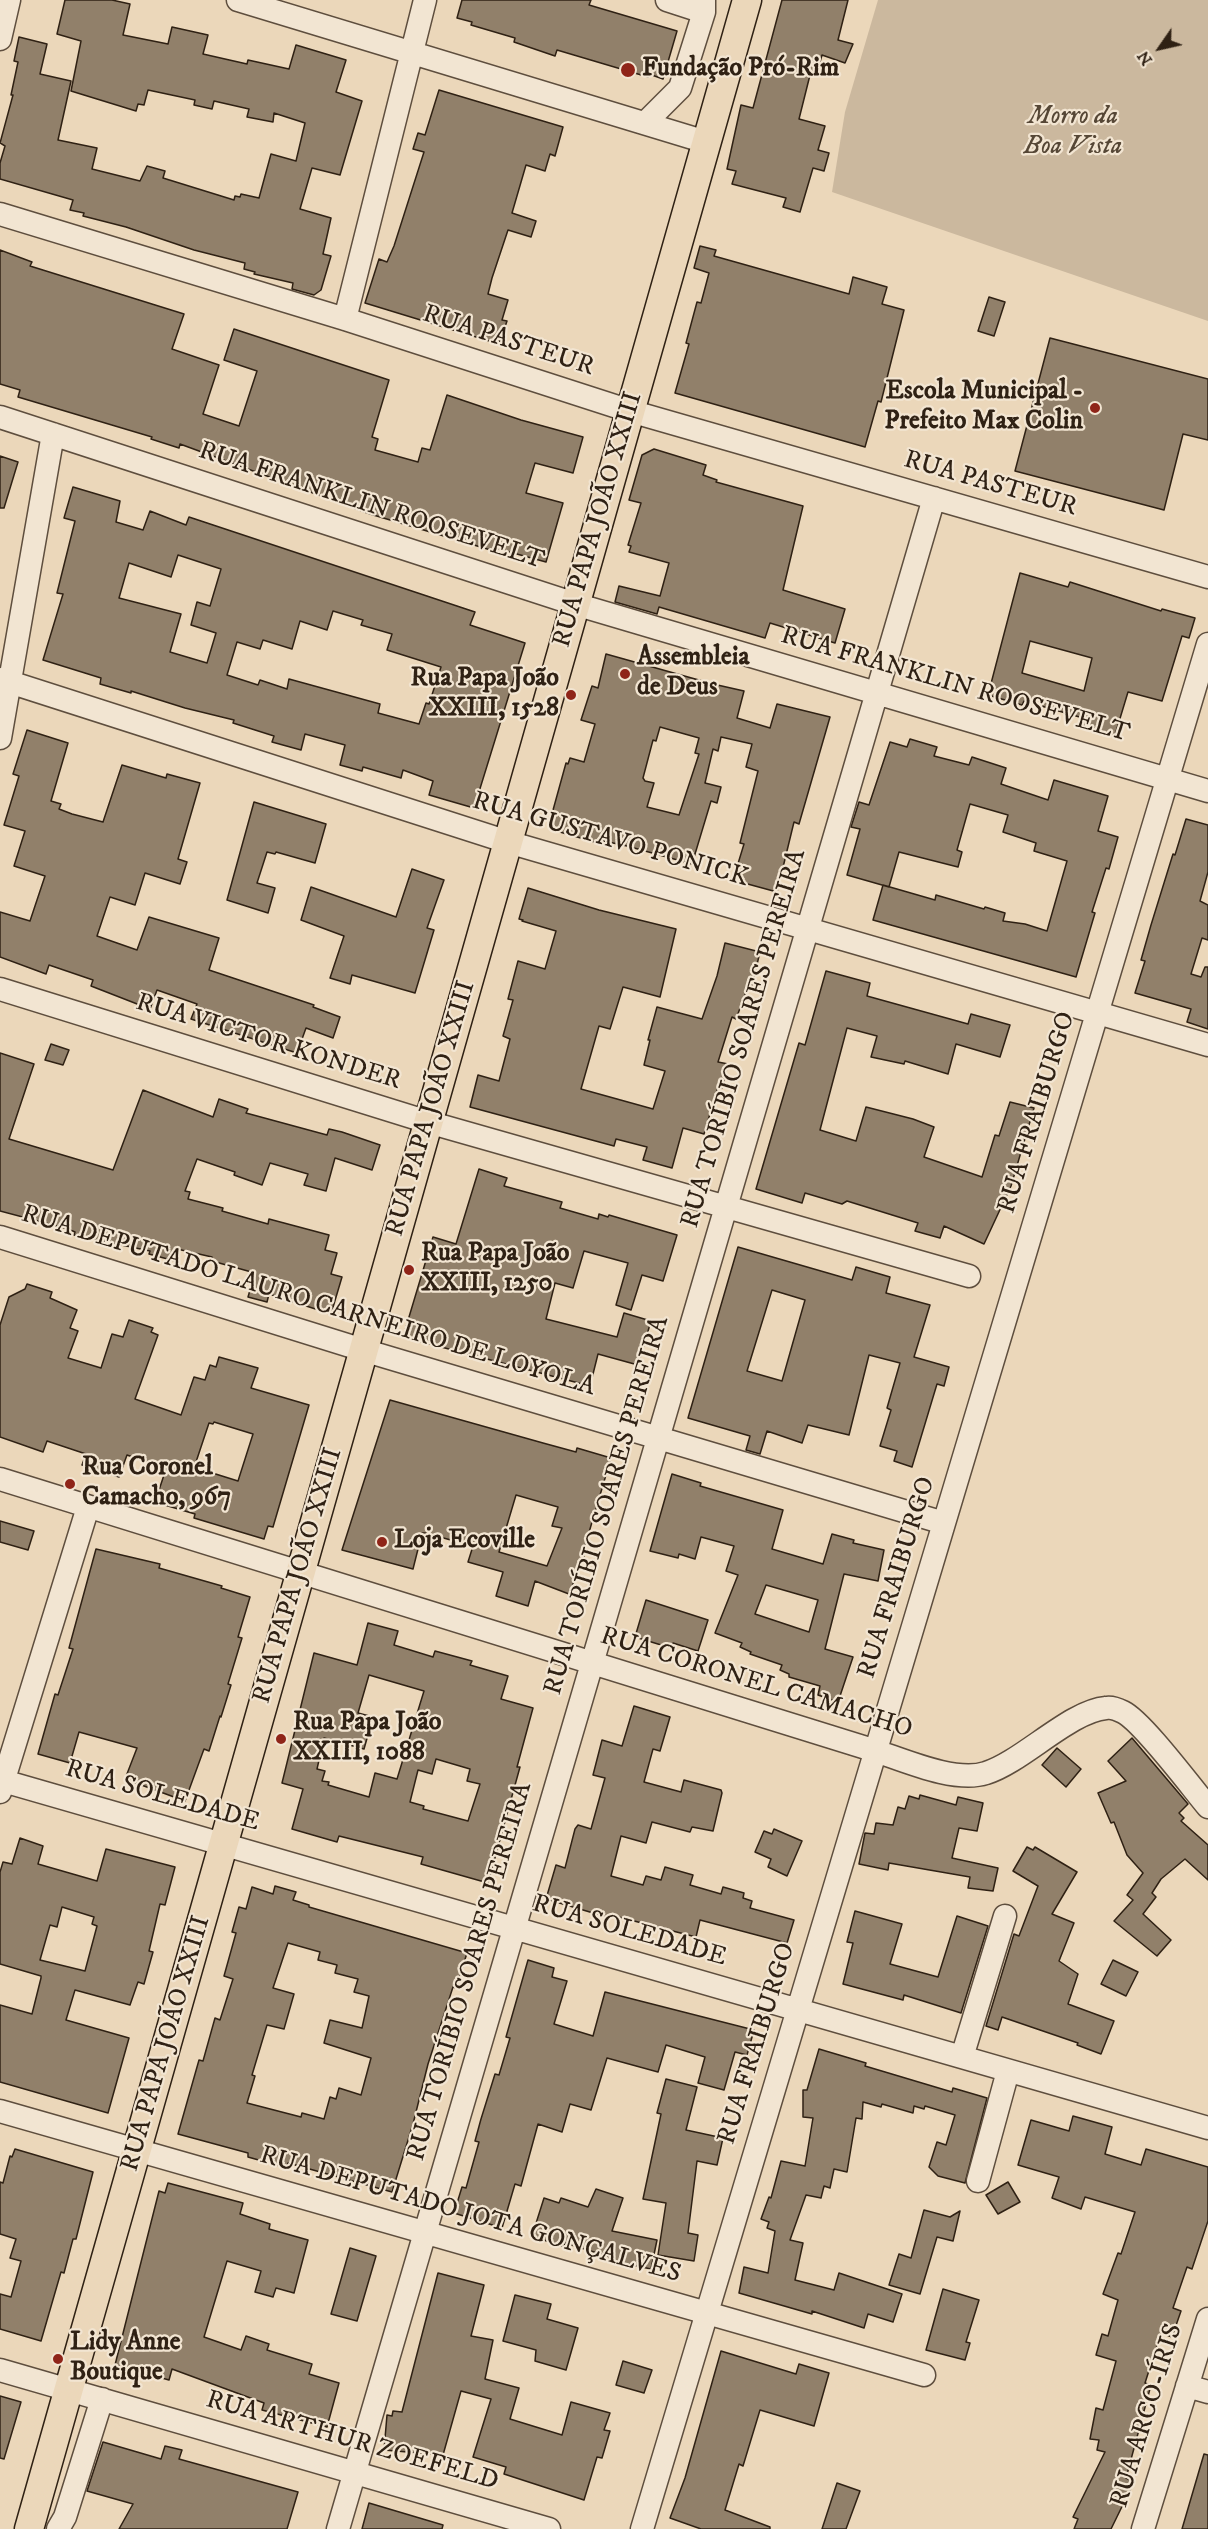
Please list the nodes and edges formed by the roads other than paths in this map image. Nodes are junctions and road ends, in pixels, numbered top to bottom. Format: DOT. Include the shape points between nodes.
graph roads {
  1 [pos="9,0"];
  2 [pos="238,0"];
  3 [pos="424,0"];
  4 [pos="667,0"];
  5 [pos="747,0"];
  6 [pos="704,6"];
  7 [pos="0,39"];
  8 [pos="411,52"];
  9 [pos="646,122"];
  10 [pos="706,142"];
  11 [pos="0,214"];
  12 [pos="345,319"];
  13 [pos="630,411"];
  14 [pos="0,417"];
  15 [pos="52,434"];
  16 [pos="934,498"];
  17 [pos="1208,577"];
  18 [pos="575,603"];
  19 [pos="1208,644"];
  20 [pos="5,680"];
  21 [pos="877,693"];
  22 [pos="0,738"];
  23 [pos="1168,779"];
  24 [pos="1208,790"];
  25 [pos="508,842"];
  26 [pos="807,928"];
  27 [pos="0,989"];
  28 [pos="1098,1013"];
  29 [pos="1208,1045"];
  30 [pos="428,1122"];
  31 [pos="726,1207"];
  32 [pos="0,1237"];
  33 [pos="969,1276"];
  34 [pos="363,1350"];
  35 [pos="658,1438"];
  36 [pos="0,1479"];
  37 [pos="88,1507"];
  38 [pos="944,1523"];
  39 [pos="300,1573"];
  40 [pos="592,1663"];
  41 [pos="876,1751"];
  42 [pos="1,1784"];
  43 [pos="1208,1807"];
  44 [pos="223,1844"];
  45 [pos="1005,1916"];
  46 [pos="514,1928"];
  47 [pos="798,2010"];
  48 [pos="962,2057"];
  49 [pos="1008,2071"];
  50 [pos="0,2111"];
  51 [pos="1208,2128"];
  52 [pos="136,2150"];
  53 [pos="978,2181"];
  54 [pos="425,2232"];
  55 [pos="707,2313"];
  56 [pos="1208,2319"];
  57 [pos="0,2370"];
  58 [pos="924,2375"];
  59 [pos="1198,2389"];
  60 [pos="68,2390"];
  61 [pos="102,2399"];
  62 [pos="51,2452"];
  63 [pos="82,2462"];
  64 [pos="354,2473"];
  65 [pos="29,2529"];
  66 [pos="58,2529"];
  67 [pos="338,2529"];
  68 [pos="549,2529"];
  69 [pos="642,2529"];
  70 [pos="1143,2529"];
  1 -- 7 [label="street"];
  2 -- 8 [label="street"];
  3 -- 8 [label="street"];
  4 -- 6 [label="street"];
  5 -- 10 [label="main road, RUA PAPA JOÃO XXIII"];
  6 -- 9 [label="street" via="680,88"];
  8 -- 9 [label="street"];
  8 -- 12 [label="street"];
  9 -- 10 [label="street"];
  10 -- 13 [label="main road, RUA PAPA JOÃO XXIII"];
  11 -- 12 [label="street, RUA PASTEUR"];
  12 -- 13 [label="street, RUA PASTEUR"];
  13 -- 16 [label="street, RUA PASTEUR"];
  13 -- 18 [label="main road, RUA PAPA JOÃO XXIII"];
  14 -- 15 [label="street, RUA FRANKLIN ROOSEVELT"];
  15 -- 18 [label="street, RUA FRANKLIN ROOSEVELT"];
  15 -- 20 [label="street"];
  16 -- 17 [label="street, RUA PASTEUR"];
  16 -- 21 [label="street, RUA TORÍBIO SOARES PEREIRA"];
  18 -- 21 [label="street, RUA FRANKLIN ROOSEVELT"];
  18 -- 25 [label="main road, RUA PAPA JOÃO XXIII"];
  19 -- 23 [label="street, RUA FRAIBURGO"];
  20 -- 22 [label="street"];
  20 -- 25 [label="street, RUA GUSTAVO PONICK"];
  21 -- 23 [label="street, RUA FRANKLIN ROOSEVELT"];
  21 -- 26 [label="street, RUA TORÍBIO SOARES PEREIRA"];
  23 -- 24 [label="street, RUA FRANKLIN ROOSEVELT"];
  23 -- 28 [label="street, RUA FRAIBURGO"];
  25 -- 26 [label="street, RUA GUSTAVO PONICK"];
  25 -- 30 [label="main road, RUA PAPA JOÃO XXIII"];
  26 -- 28 [label="street, RUA GUSTAVO PONICK"];
  26 -- 31 [label="street, RUA TORÍBIO SOARES PEREIRA"];
  27 -- 30 [label="street, RUA VICTOR KONDER"];
  28 -- 29 [label="street, RUA GUSTAVO PONICK"];
  28 -- 38 [label="street, RUA FRAIBURGO"];
  30 -- 31 [label="street, RUA VICTOR KONDER"];
  30 -- 34 [label="main road, RUA PAPA JOÃO XXIII"];
  31 -- 33 [label="street, RUA VICTOR KONDER"];
  31 -- 35 [label="street, RUA TORÍBIO SOARES PEREIRA"];
  32 -- 34 [label="street, RUA DEPUTADO LAURO CARNEIRO DE LOYOLA"];
  34 -- 35 [label="street, RUA DEPUTADO LAURO CARNEIRO DE LOYOLA"];
  34 -- 39 [label="main road, RUA PAPA JOÃO XXIII"];
  35 -- 38 [label="street, RUA DEPUTADO LAURO CARNEIRO DE LOYOLA"];
  35 -- 40 [label="street, RUA TORÍBIO SOARES PEREIRA"];
  36 -- 37 [label="street, RUA CORONEL CAMACHO"];
  37 -- 39 [label="street, RUA CORONEL CAMACHO"];
  37 -- 42 [label="street"];
  38 -- 41 [label="street, RUA FRAIBURGO"];
  39 -- 40 [label="street, RUA CORONEL CAMACHO"];
  39 -- 44 [label="main road, RUA PAPA JOÃO XXIII"];
  40 -- 41 [label="street, RUA CORONEL CAMACHO"];
  40 -- 46 [label="street, RUA TORÍBIO SOARES PEREIRA"];
  41 -- 43 [label="street, RUA CORONEL CAMACHO" via="958,1775 987,1773 1066,1725 1107,1707 1126,1713 1147,1733"];
  41 -- 47 [label="street, RUA FRAIBURGO"];
  42 -- 44 [label="street, RUA SOLEDADE"];
  44 -- 46 [label="street, RUA SOLEDADE"];
  44 -- 52 [label="main road, RUA PAPA JOÃO XXIII"];
  45 -- 48 [label="street"];
  46 -- 47 [label="street, RUA SOLEDADE"];
  46 -- 54 [label="street, RUA TORÍBIO SOARES PEREIRA"];
  47 -- 48 [label="street, RUA SOLEDADE"];
  47 -- 55 [label="street, RUA FRAIBURGO"];
  48 -- 49 [label="street, RUA SOLEDADE"];
  49 -- 51 [label="street, RUA SOLEDADE"];
  49 -- 53 [label="street"];
  50 -- 52 [label="street, RUA DEPUTADO JOTA GONÇALVES"];
  52 -- 54 [label="street, RUA DEPUTADO JOTA GONÇALVES"];
  52 -- 60 [label="main road, RUA PAPA JOÃO XXIII"];
  54 -- 55 [label="street, RUA DEPUTADO JOTA GONÇALVES"];
  54 -- 64 [label="street, RUA TORÍBIO SOARES PEREIRA"];
  55 -- 58 [label="street, RUA DEPUTADO JOTA GONÇALVES"];
  55 -- 69 [label="street, RUA FRAIBURGO"];
  56 -- 59 [label="street, RUA ARCO-ÍRIS"];
  57 -- 60 [label="street, RUA ARTHUR ZOEFELD"];
  59 -- 70 [label="street, RUA ARCO-ÍRIS"];
  60 -- 61 [label="street, RUA ARTHUR ZOEFELD"];
  60 -- 62 [label="main road, RUA PAPA JOÃO XXIII"];
  61 -- 63 [label="street"];
  61 -- 64 [label="street, RUA ARTHUR ZOEFELD"];
  62 -- 63 [label="street"];
  62 -- 65 [label="main road, RUA PAPA JOÃO XXIII"];
  63 -- 66 [label="street"];
  64 -- 67 [label="street, RUA TORÍBIO SOARES PEREIRA"];
  64 -- 68 [label="street, RUA ARTHUR ZOEFELD"];
}
